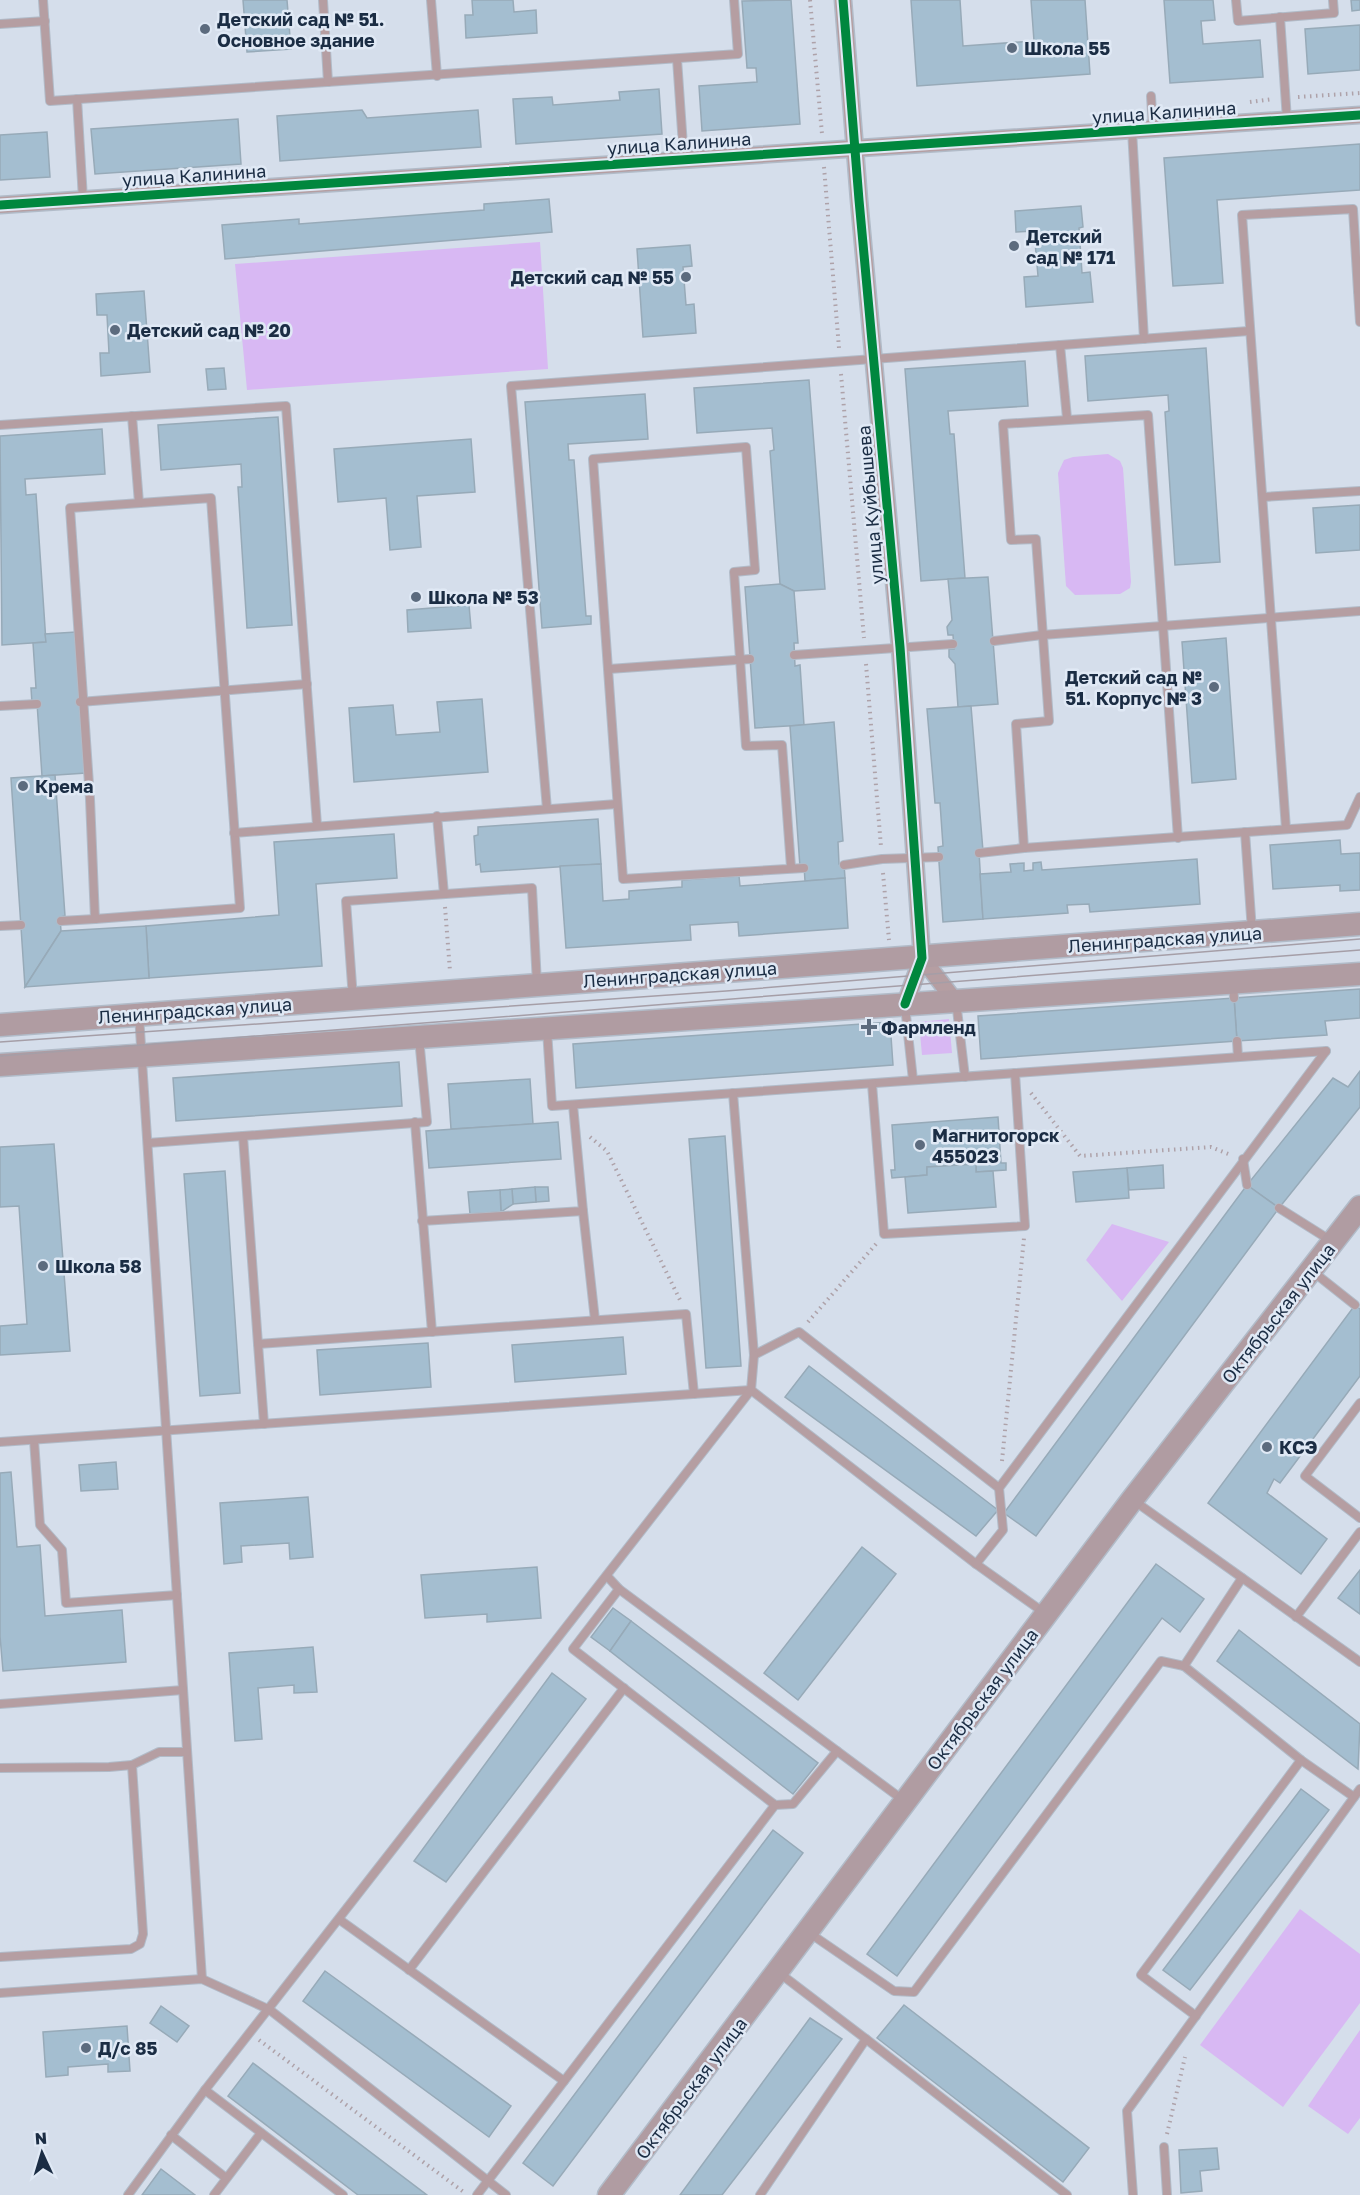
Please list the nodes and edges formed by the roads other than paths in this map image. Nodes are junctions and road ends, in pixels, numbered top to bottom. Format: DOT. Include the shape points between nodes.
graph roads {
  1 [pos="43,0"];
  2 [pos="323,0"];
  3 [pos="431,0"];
  4 [pos="734,0"];
  5 [pos="843,0"];
  6 [pos="1236,0"];
  7 [pos="1333,0"];
  8 [pos="1280,17"];
  9 [pos="45,21"];
  10 [pos="0,24"];
  11 [pos="677,59"];
  12 [pos="437,76"];
  13 [pos="328,82"];
  14 [pos="1151,96"];
  15 [pos="77,99"];
  16 [pos="1360,115"];
  17 [pos="1287,120"];
  18 [pos="1153,129"];
  19 [pos="1132,130"];
  20 [pos="856,149"];
  21 [pos="684,160"];
  22 [pos="83,199"];
  23 [pos="0,205"];
  24 [pos="1359,291"];
  25 [pos="1360,322"];
  26 [pos="1249,332"];
  27 [pos="1144,339"];
  28 [pos="1060,345"];
  29 [pos="873,359"];
  30 [pos="132,416"];
  31 [pos="1067,418"];
  32 [pos="0,425"];
  33 [pos="1360,491"];
  34 [pos="1263,497"];
  35 [pos="139,503"];
  36 [pos="1360,611"];
  37 [pos="1271,618"];
  38 [pos="1163,627"];
  39 [pos="1042,635"];
  40 [pos="994,641"];
  41 [pos="953,644"];
  42 [pos="900,647"];
  43 [pos="794,655"];
  44 [pos="750,658"];
  45 [pos="740,659"];
  46 [pos="609,669"];
  47 [pos="307,684"];
  48 [pos="224,691"];
  49 [pos="82,702"];
  50 [pos="37,704"];
  51 [pos="0,706"];
  52 [pos="1360,797"];
  53 [pos="617,804"];
  54 [pos="547,809"];
  55 [pos="437,816"];
  56 [pos="317,825"];
  57 [pos="1286,829"];
  58 [pos="234,832"];
  59 [pos="1245,832"];
  60 [pos="1178,838"];
  61 [pos="1024,848"];
  62 [pos="979,853"];
  63 [pos="939,856"];
  64 [pos="915,857"];
  65 [pos="844,865"];
  66 [pos="791,867"];
  67 [pos="804,868"];
  68 [pos="444,894"];
  69 [pos="95,919"];
  70 [pos="61,921"];
  71 [pos="21,924"];
  72 [pos="1360,924"];
  73 [pos="0,926"];
  74 [pos="1252,932"];
  75 [pos="922,958"];
  76 [pos="1360,974"];
  77 [pos="537,985"];
  78 [pos="353,999"];
  79 [pos="956,1001"];
  80 [pos="905,1005"];
  81 [pos="139,1015"];
  82 [pos="0,1025"];
  83 [pos="547,1029"];
  84 [pos="419,1037"];
  85 [pos="1237,1041"];
  86 [pos="142,1056"];
  87 [pos="1238,1057"];
  88 [pos="0,1065"];
  89 [pos="1015,1073"];
  90 [pos="965,1077"];
  91 [pos="913,1080"];
  92 [pos="872,1084"];
  93 [pos="733,1093"];
  94 [pos="573,1105"];
  95 [pos="415,1122"];
  96 [pos="243,1136"];
  97 [pos="148,1143"];
  98 [pos="1243,1159"];
  99 [pos="1247,1185"];
  100 [pos="1360,1207"];
  101 [pos="1279,1208"];
  102 [pos="584,1211"];
  103 [pos="422,1221"];
  104 [pos="1333,1242"];
  105 [pos="1311,1270"];
  106 [pos="1355,1305"];
  107 [pos="595,1320"];
  108 [pos="432,1332"];
  109 [pos="258,1344"];
  110 [pos="754,1355"];
  111 [pos="752,1390"];
  112 [pos="694,1394"];
  113 [pos="1360,1403"];
  114 [pos="264,1424"];
  115 [pos="166,1431"];
  116 [pos="34,1440"];
  117 [pos="0,1442"];
  118 [pos="999,1488"];
  119 [pos="1132,1500"];
  120 [pos="1360,1518"];
  121 [pos="1360,1532"];
  122 [pos="976,1564"];
  123 [pos="607,1576"];
  124 [pos="1242,1578"];
  125 [pos="619,1589"];
  126 [pos="177,1595"];
  127 [pos="1046,1614"];
  128 [pos="1296,1617"];
  129 [pos="1360,1662"];
  130 [pos="1184,1666"];
  131 [pos="624,1688"];
  132 [pos="183,1690"];
  133 [pos="0,1704"];
  134 [pos="837,1751"];
  135 [pos="186,1752"];
  136 [pos="1301,1760"];
  137 [pos="132,1765"];
  138 [pos="0,1768"];
  139 [pos="1357,1793"];
  140 [pos="905,1802"];
  141 [pos="776,1805"];
  142 [pos="340,1920"];
  143 [pos="808,1932"];
  144 [pos="0,1957"];
  145 [pos="410,1970"];
  146 [pos="778,1972"];
  147 [pos="202,1979"];
  148 [pos="0,1993"];
  149 [pos="270,2010"];
  150 [pos="1196,2016"];
  151 [pos="866,2040"];
  152 [pos="564,2081"];
  153 [pos="205,2090"];
  154 [pos="261,2133"];
  155 [pos="171,2135"];
  156 [pos="1164,2147"];
  157 [pos="226,2178"];
  158 [pos="488,2181"];
  159 [pos="1065,2194"];
  160 [pos="128,2195"];
  161 [pos="214,2195"];
  162 [pos="343,2195"];
  163 [pos="477,2195"];
  164 [pos="506,2195"];
  165 [pos="609,2195"];
  166 [pos="760,2195"];
  167 [pos="1133,2195"];
  168 [pos="1167,2195"];
  1 -- 9 [label="lane"];
  2 -- 13 [label="lane"];
  3 -- 12 [label="lane"];
  4 -- 11 [label="lane" via="738,54"];
  5 -- 20 [label="street, улица Куйбышева"];
  6 -- 8 [label="lane" via="1238,21"];
  7 -- 8 [label="lane" via="1334,13"];
  8 -- 17 [label="lane"];
  9 -- 10 [label="lane"];
  9 -- 15 [label="lane" via="50,101"];
  11 -- 12 [label="lane"];
  11 -- 21 [label="lane"];
  12 -- 13 [label="lane"];
  13 -- 15 [label="lane"];
  14 -- 18 [label="lane"];
  15 -- 22 [label="lane"];
  16 -- 17 [label="street, улица Калинина"];
  17 -- 18 [label="street, улица Калинина"];
  18 -- 19 [label="street, улица Калинина"];
  19 -- 20 [label="street, улица Калинина"];
  19 -- 27 [label="lane"];
  20 -- 21 [label="street, улица Калинина"];
  20 -- 29 [label="street, улица Куйбышева"];
  21 -- 22 [label="street, улица Калинина"];
  22 -- 23 [label="street, улица Калинина"];
  24 -- 25 [label="lane"];
  24 -- 26 [label="lane" via="1353,209 1242,216"];
  26 -- 27 [label="lane"];
  26 -- 34 [label="lane"];
  27 -- 28 [label="lane"];
  28 -- 29 [label="lane"];
  28 -- 31 [label="lane"];
  29 -- 42 [label="street, улица Куйбышева"];
  29 -- 54 [label="lane" via="511,386"];
  30 -- 32 [label="lane"];
  30 -- 35 [label="lane"];
  30 -- 47 [label="lane" via="286,406"];
  31 -- 38 [label="lane" via="1148,415"];
  31 -- 39 [label="lane" via="1003,424 1011,540 1036,539"];
  33 -- 34 [label="lane"];
  34 -- 37 [label="lane"];
  35 -- 48 [label="lane" via="211,498"];
  35 -- 49 [label="lane" via="70,508"];
  36 -- 37 [label="lane"];
  37 -- 38 [label="lane"];
  37 -- 57 [label="lane"];
  38 -- 39 [label="lane"];
  38 -- 60 [label="lane"];
  39 -- 40 [label="lane"];
  39 -- 61 [label="lane" via="1049,721 1016,724"];
  41 -- 42 [label="lane"];
  42 -- 43 [label="lane"];
  42 -- 64 [label="street, улица Куйбышева"];
  44 -- 45 [label="lane"];
  45 -- 46 [label="lane"];
  45 -- 46 [label="lane" via="734,572 755,570 746,447 593,459"];
  45 -- 66 [label="lane" via="746,746 782,744"];
  46 -- 53 [label="lane"];
  47 -- 48 [label="lane"];
  47 -- 56 [label="lane"];
  48 -- 49 [label="lane"];
  48 -- 58 [label="lane"];
  49 -- 69 [label="lane"];
  50 -- 51 [label="lane"];
  52 -- 57 [label="lane" via="1347,825"];
  53 -- 54 [label="lane"];
  53 -- 66 [label="lane" via="623,879"];
  54 -- 55 [label="lane"];
  55 -- 56 [label="lane"];
  55 -- 68 [label="lane"];
  56 -- 58 [label="lane"];
  57 -- 59 [label="lane"];
  58 -- 69 [label="lane" via="240,908"];
  59 -- 60 [label="lane"];
  59 -- 74 [label="lane"];
  60 -- 61 [label="lane"];
  61 -- 62 [label="lane"];
  63 -- 64 [label="lane"];
  64 -- 65 [label="lane"];
  64 -- 75 [label="street, улица Куйбышева"];
  66 -- 67 [label="lane"];
  68 -- 77 [label="lane" via="532,888"];
  68 -- 78 [label="lane" via="346,901"];
  69 -- 70 [label="lane"];
  71 -- 73 [label="lane"];
  72 -- 74 [label="main road, Ленинградская улица"];
  74 -- 75 [label="main road, Ленинградская улица"];
  75 -- 77 [label="main road, Ленинградская улица"];
  75 -- 79 [label="street"];
  75 -- 80 [label="street, улица Куйбышева"];
  76 -- 79 [label="main road" via="1233,990"];
  77 -- 78 [label="main road, Ленинградская улица"];
  78 -- 81 [label="main road, Ленинградская улица"];
  79 -- 80 [label="main road"];
  79 -- 90 [label="lane"];
  80 -- 83 [label="main road"];
  80 -- 91 [label="lane"];
  81 -- 82 [label="main road, Ленинградская улица"];
  81 -- 86 [label="lane"];
  83 -- 84 [label="main road"];
  83 -- 94 [label="lane" via="552,1106"];
  84 -- 86 [label="main road"];
  84 -- 95 [label="lane" via="427,1122"];
  85 -- 87 [label="lane"];
  86 -- 88 [label="main road"];
  86 -- 97 [label="lane"];
  87 -- 89 [label="lane"];
  87 -- 98 [label="lane" via="1326,1051"];
  89 -- 90 [label="lane"];
  89 -- 92 [label="lane" via="1025,1226 884,1234"];
  90 -- 91 [label="lane"];
  91 -- 92 [label="lane"];
  92 -- 93 [label="lane"];
  93 -- 94 [label="lane"];
  93 -- 110 [label="lane"];
  94 -- 102 [label="lane"];
  95 -- 96 [label="lane"];
  95 -- 103 [label="lane"];
  96 -- 97 [label="lane"];
  96 -- 109 [label="lane"];
  97 -- 115 [label="lane"];
  98 -- 99 [label="lane"];
  98 -- 118 [label="lane"];
  100 -- 104 [label="main road, Октябрьская улица"];
  101 -- 104 [label="lane"];
  102 -- 103 [label="lane"];
  102 -- 107 [label="lane"];
  103 -- 108 [label="lane"];
  104 -- 105 [label="main road, Октябрьская улица"];
  105 -- 106 [label="lane"];
  105 -- 119 [label="main road, Октябрьская улица"];
  107 -- 108 [label="lane"];
  107 -- 112 [label="lane" via="686,1314"];
  108 -- 109 [label="lane"];
  109 -- 114 [label="lane"];
  110 -- 111 [label="lane"];
  110 -- 118 [label="lane" via="799,1332"];
  111 -- 112 [label="lane"];
  111 -- 122 [label="lane"];
  111 -- 123 [label="lane"];
  112 -- 114 [label="lane"];
  113 -- 120 [label="lane" via="1305,1476"];
  114 -- 115 [label="lane"];
  115 -- 116 [label="lane"];
  115 -- 126 [label="lane"];
  116 -- 117 [label="lane"];
  116 -- 126 [label="lane" via="40,1525 62,1550 66,1603"];
  118 -- 122 [label="lane" via="1003,1530"];
  119 -- 124 [label="lane"];
  119 -- 127 [label="main road, Октябрьская улица"];
  121 -- 128 [label="lane"];
  122 -- 127 [label="lane"];
  123 -- 125 [label="lane"];
  123 -- 142 [label="lane"];
  124 -- 128 [label="lane"];
  124 -- 130 [label="lane"];
  125 -- 131 [label="lane" via="573,1649"];
  125 -- 134 [label="lane"];
  126 -- 132 [label="lane"];
  127 -- 140 [label="main road, Октябрьская улица"];
  128 -- 129 [label="lane"];
  130 -- 136 [label="lane"];
  130 -- 143 [label="lane" via="1161,1661 914,1992 894,1991"];
  131 -- 141 [label="lane"];
  131 -- 145 [label="lane"];
  132 -- 133 [label="lane"];
  132 -- 135 [label="lane"];
  134 -- 140 [label="lane"];
  134 -- 141 [label="lane" via="794,1804"];
  135 -- 137 [label="lane" via="159,1752"];
  135 -- 147 [label="lane"];
  136 -- 139 [label="lane"];
  136 -- 150 [label="lane" via="1141,1975"];
  137 -- 138 [label="lane"];
  137 -- 144 [label="lane" via="143,1934 140,1944 131,1949"];
  139 -- 150 [label="lane"];
  140 -- 143 [label="main road, Октябрьская улица"];
  141 -- 152 [label="lane"];
  142 -- 145 [label="lane"];
  142 -- 149 [label="lane"];
  143 -- 146 [label="main road, Октябрьская улица"];
  145 -- 152 [label="lane"];
  146 -- 151 [label="lane"];
  146 -- 165 [label="main road, Октябрьская улица"];
  147 -- 148 [label="lane"];
  147 -- 149 [label="lane"];
  149 -- 153 [label="lane"];
  149 -- 158 [label="lane"];
  150 -- 167 [label="lane" via="1127,2111"];
  151 -- 159 [label="lane"];
  151 -- 166 [label="lane"];
  152 -- 158 [label="lane"];
  153 -- 154 [label="lane"];
  153 -- 155 [label="lane"];
  154 -- 157 [label="lane"];
  154 -- 162 [label="lane"];
  155 -- 157 [label="lane"];
  155 -- 160 [label="lane"];
  156 -- 168 [label="lane"];
  157 -- 161 [label="lane"];
  158 -- 163 [label="lane"];
  158 -- 164 [label="lane"];
}
